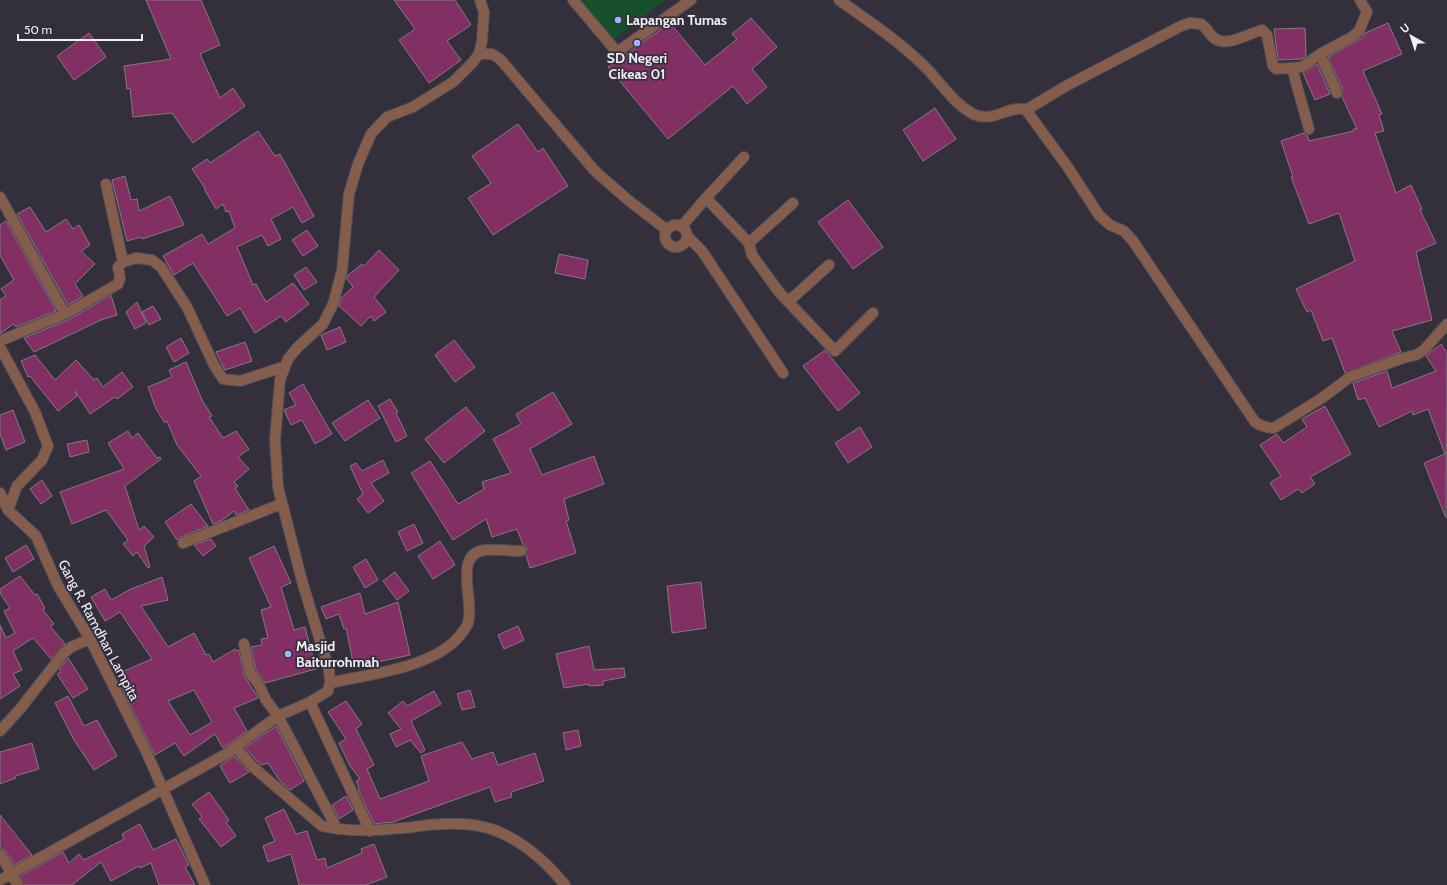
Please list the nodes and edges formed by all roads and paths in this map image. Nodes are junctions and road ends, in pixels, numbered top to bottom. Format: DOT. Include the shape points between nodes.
graph roads {
  1 [pos="480,0"];
  2 [pos="573,0"];
  3 [pos="691,0"];
  4 [pos="839,0"];
  5 [pos="1360,0"];
  6 [pos="479,54"];
  7 [pos="1320,54"];
  8 [pos="1292,68"];
  9 [pos="1337,93"];
  10 [pos="1026,110"];
  11 [pos="1309,129"];
  12 [pos="744,157"];
  13 [pos="106,184"];
  14 [pos="0,197"];
  15 [pos="706,198"];
  16 [pos="793,203"];
  17 [pos="682,226"];
  18 [pos="667,230"];
  19 [pos="688,237"];
  20 [pos="749,243"];
  21 [pos="123,262"];
  22 [pos="829,265"];
  23 [pos="789,301"];
  24 [pos="874,313"];
  25 [pos="65,314"];
  26 [pos="1447,324"];
  27 [pos="0,341"];
  28 [pos="0,347"];
  29 [pos="284,367"];
  30 [pos="783,373"];
  31 [pos="0,493"];
  32 [pos="281,504"];
  33 [pos="8,510"];
  34 [pos="184,543"];
  35 [pos="521,551"];
  36 [pos="90,639"];
  37 [pos="244,644"];
  38 [pos="330,683"];
  39 [pos="310,702"];
  40 [pos="278,716"];
  41 [pos="0,731"];
  42 [pos="235,747"];
  43 [pos="164,788"];
  44 [pos="337,829"];
  45 [pos="370,831"];
  46 [pos="0,854"];
  47 [pos="11,874"];
  48 [pos="0,880"];
  49 [pos="18,885"];
  50 [pos="205,885"];
  51 [pos="565,885"];
  1 -- 6 [label="street" via="484,24"];
  2 -- 3 [label="street" via="617,52"];
  4 -- 10 [label="street" via="898,41 928,68 952,97 974,114 985,117 1014,110"];
  5 -- 7 [label="street" via="1366,12 1358,31 1352,37"];
  6 -- 18 [label="street" via="492,54 500,59 595,171"];
  6 -- 29 [label="street" via="453,82 413,107 387,117 371,134 349,194 342,271 333,304 323,324 297,348"];
  7 -- 8 [label="street" via="1302,67"];
  7 -- 9 [label="street"];
  8 -- 10 [label="street" via="1278,70 1273,66 1267,35 1262,30 1236,41 1224,40 1214,38 1202,24 1190,23 1066,86"];
  8 -- 11 [label="street"];
  10 -- 26 [label="street" via="1099,215 1110,225 1124,231 1133,241 1255,422 1260,425 1274,428 1350,377 1416,355 1424,350"];
  12 -- 15 [label="street"];
  13 -- 21 [label="street"];
  14 -- 25 [label="street"];
  15 -- 17 [label="street"];
  15 -- 20 [label="street"];
  16 -- 20 [label="street"];
  17 -- 18 [label="street" via="677,224"];
  17 -- 19 [label="street"];
  18 -- 19 [label="street" via="667,242 673,246 679,247"];
  19 -- 30 [label="street" via="702,252"];
  20 -- 23 [label="street" via="752,255 779,292"];
  21 -- 25 [label="street" via="118,266 118,284"];
  21 -- 29 [label="street" via="136,258 149,259 161,267 185,302 223,379 240,381"];
  22 -- 23 [label="street"];
  23 -- 24 [label="street" via="835,351"];
  25 -- 27 [label="street"];
  28 -- 33 [label="street" via="35,412 48,446 42,460 17,486"];
  29 -- 32 [label="street" via="280,380 275,440"];
  31 -- 33 [label="street, Gang R. Ramdhan Lampita"];
  32 -- 34 [label="street"];
  32 -- 38 [label="street" via="322,642"];
  33 -- 36 [label="street, Gang R. Ramdhan Lampita" via="36,536 58,586"];
  35 -- 38 [label="street" via="483,550 467,563 470,605 468,623 455,641 407,666"];
  36 -- 41 [label="street" via="71,646 63,654"];
  36 -- 43 [label="street, Gang R. Ramdhan Lampita"];
  37 -- 40 [label="street" via="250,673"];
  38 -- 39 [label="street" via="328,691"];
  39 -- 40 [label="street"];
  39 -- 45 [label="street"];
  40 -- 42 [label="street"];
  40 -- 44 [label="street"];
  42 -- 43 [label="street"];
  42 -- 44 [label="street" via="253,767 313,820 322,826"];
  43 -- 47 [label="street"];
  43 -- 50 [label="street, Gang R. Ramdhan Lampita"];
  44 -- 45 [label="street"];
  45 -- 51 [label="street" via="452,824 479,826 493,830 538,856"];
  46 -- 47 [label="street"];
  47 -- 48 [label="street"];
  47 -- 49 [label="street"];
}
